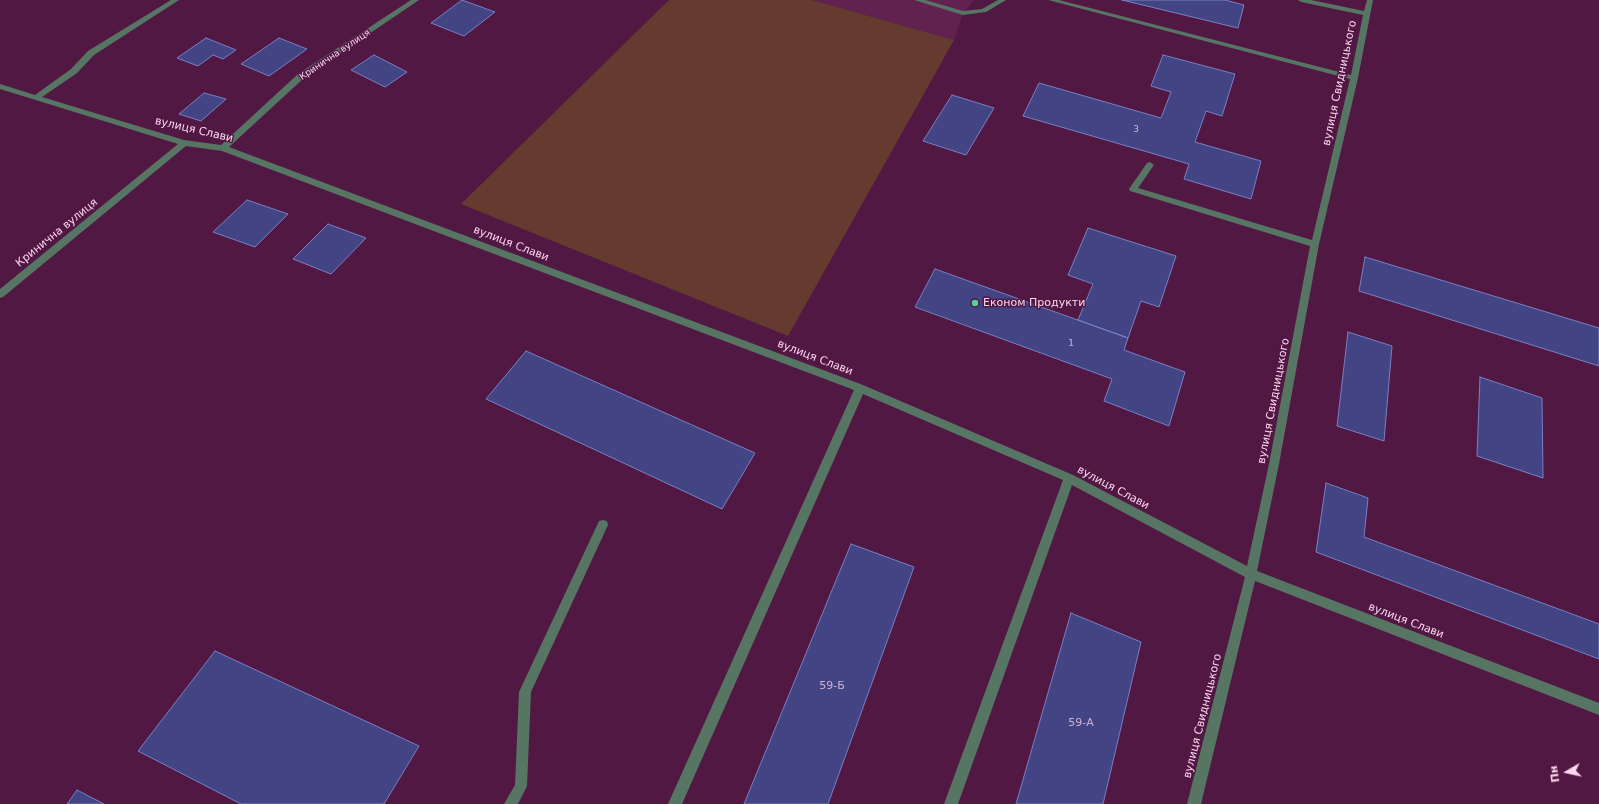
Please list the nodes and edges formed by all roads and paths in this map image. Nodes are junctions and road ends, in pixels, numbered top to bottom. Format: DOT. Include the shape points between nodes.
graph roads {
  1 [pos="176,0"];
  2 [pos="416,0"];
  3 [pos="917,0"];
  4 [pos="1003,0"];
  5 [pos="1051,0"];
  6 [pos="1301,0"];
  7 [pos="1370,0"];
  8 [pos="1367,14"];
  9 [pos="1354,78"];
  10 [pos="0,86"];
  11 [pos="36,98"];
  12 [pos="184,143"];
  13 [pos="223,148"];
  14 [pos="1150,164"];
  15 [pos="1315,244"];
  16 [pos="0,294"];
  17 [pos="860,388"];
  18 [pos="1069,478"];
  19 [pos="604,526"];
  20 [pos="1251,574"];
  21 [pos="1599,709"];
  22 [pos="511,804"];
  23 [pos="675,804"];
  24 [pos="951,804"];
  25 [pos="1194,804"];
  1 -- 11 [label="street" via="91,53 74,70"];
  2 -- 13 [label="street, Кринична вулиця" via="302,76"];
  3 -- 4 [label="street" via="963,13 984,11"];
  5 -- 9 [label="street"];
  6 -- 8 [label="street"];
  7 -- 8 [label="street, вулиця Свидницького"];
  8 -- 9 [label="street, вулиця Свидницького"];
  9 -- 15 [label="street, вулиця Свидницького"];
  10 -- 11 [label="street, вулиця Слави"];
  11 -- 12 [label="street, вулиця Слави"];
  12 -- 13 [label="street, вулиця Слави"];
  12 -- 16 [label="street, Кринична вулиця"];
  13 -- 17 [label="street, вулиця Слави"];
  14 -- 15 [label="street" via="1133,189"];
  15 -- 20 [label="street, вулиця Свидницького"];
  17 -- 18 [label="street, вулиця Слави"];
  17 -- 23 [label="street"];
  18 -- 20 [label="street, вулиця Слави"];
  18 -- 24 [label="street"];
  19 -- 22 [label="street" via="525,692 521,786"];
  20 -- 21 [label="street, вулиця Слави"];
  20 -- 25 [label="street, вулиця Свидницького"];
}
